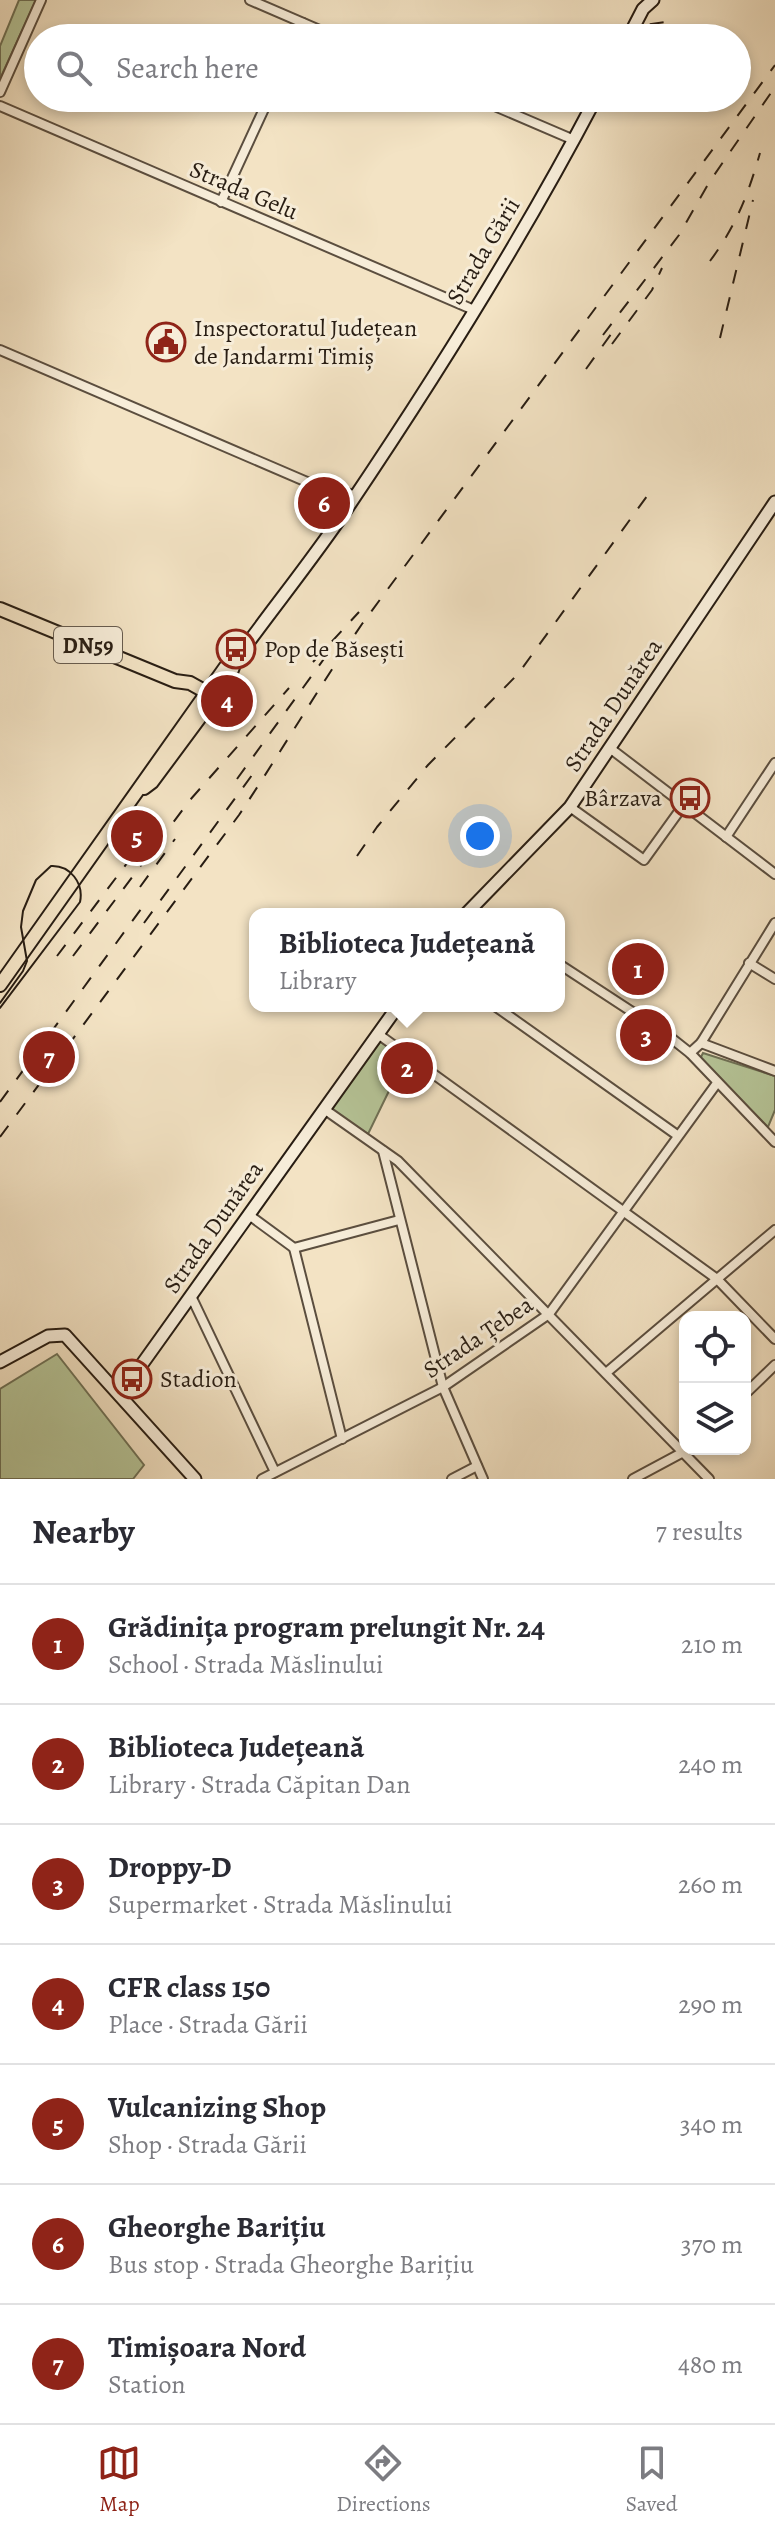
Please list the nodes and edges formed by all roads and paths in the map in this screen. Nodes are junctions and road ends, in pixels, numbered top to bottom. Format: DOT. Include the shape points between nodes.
graph roads {
  1 [pos="41,0"];
  2 [pos="250,0"];
  3 [pos="653,0"];
  4 [pos="643,5"];
  5 [pos="303,23"];
  6 [pos="30,24"];
  7 [pos="634,24"];
  8 [pos="24,38"];
  9 [pos="0,92"];
  10 [pos="0,106"];
  11 [pos="263,112"];
  12 [pos="509,112"];
  13 [pos="589,112"];
  14 [pos="574,140"];
  15 [pos="221,202"];
  16 [pos="474,310"];
  17 [pos="0,350"];
  18 [pos="321,488"];
  19 [pos="355,496"];
  20 [pos="775,502"];
  21 [pos="344,512"];
  22 [pos="0,609"];
  23 [pos="208,699"];
  24 [pos="611,749"];
  25 [pos="775,763"];
  26 [pos="685,803"];
  27 [pos="570,807"];
  28 [pos="726,837"];
  29 [pos="775,874"];
  30 [pos="477,908"];
  31 [pos="775,923"];
  32 [pos="749,963"];
  33 [pos="565,968"];
  34 [pos="775,979"];
  35 [pos="0,985"];
  36 [pos="394,1012"];
  37 [pos="503,1012"];
  38 [pos="378,1034"];
  39 [pos="701,1043"];
  40 [pos="690,1053"];
  41 [pos="775,1071"];
  42 [pos="717,1083"];
  43 [pos="324,1109"];
  44 [pos="775,1125"];
  45 [pos="677,1135"];
  46 [pos="773,1140"];
  47 [pos="383,1150"];
  48 [pos="623,1210"];
  49 [pos="249,1215"];
  50 [pos="399,1220"];
  51 [pos="775,1230"];
  52 [pos="294,1248"];
  53 [pos="717,1279"];
  54 [pos="191,1296"];
  55 [pos="549,1314"];
  56 [pos="775,1339"];
  57 [pos="0,1362"];
  58 [pos="775,1365"];
  59 [pos="606,1373"];
  60 [pos="443,1387"];
  61 [pos="751,1388"];
  62 [pos="120,1395"];
  63 [pos="342,1439"];
  64 [pos="679,1444"];
  65 [pos="679,1455"];
  66 [pos="689,1455"];
  67 [pos="477,1466"];
  68 [pos="275,1472"];
  69 [pos="195,1479"];
  70 [pos="262,1479"];
  71 [pos="452,1479"];
  72 [pos="483,1479"];
  73 [pos="633,1479"];
  74 [pos="709,1479"];
  1 -- 6 [label="street"];
  2 -- 5 [label="street"];
  3 -- 4 [label="street"];
  4 -- 7 [label="street"];
  8 -- 9 [label="street"];
  10 -- 15 [label="street, Strada Gelu"];
  11 -- 15 [label="street"];
  12 -- 14 [label="street"];
  13 -- 14 [label="street, Strada Gării"];
  14 -- 16 [label="street, Strada Gării"];
  15 -- 16 [label="street, Strada Gelu"];
  16 -- 19 [label="street, Strada Gării"];
  17 -- 18 [label="street"];
  18 -- 19 [label="street" via="330,486"];
  18 -- 21 [label="street" via="324,497"];
  19 -- 21 [label="street, Strada Gării"];
  20 -- 24 [label="street, Strada Dunărea"];
  21 -- 23 [label="street, Strada Gării"];
  22 -- 23 [label="main road, DN59"];
  23 -- 35 [label="main road, Strada Gării" via="146,777"];
  24 -- 26 [label="street"];
  24 -- 27 [label="street, Strada Dunărea"];
  25 -- 28 [label="street" via="767,783"];
  26 -- 27 [label="street" via="644,860"];
  26 -- 28 [label="street"];
  27 -- 30 [label="street, Strada Dunărea"];
  28 -- 29 [label="street"];
  31 -- 32 [label="street"];
  32 -- 34 [label="street"];
  32 -- 39 [label="street"];
  33 -- 40 [label="street"];
  36 -- 38 [label="street, Strada Dunărea"];
  37 -- 45 [label="street"];
  38 -- 43 [label="street, Strada Dunărea"];
  38 -- 48 [label="street"];
  39 -- 40 [label="street"];
  39 -- 41 [label="street"];
  40 -- 42 [label="street"];
  42 -- 45 [label="street, Strada Țebea"];
  42 -- 46 [label="street"];
  43 -- 47 [label="street"];
  43 -- 49 [label="street, Strada Dunărea"];
  44 -- 46 [label="street"];
  45 -- 48 [label="street, Strada Țebea"];
  47 -- 50 [label="street"];
  47 -- 55 [label="street"];
  48 -- 53 [label="street"];
  48 -- 55 [label="street, Strada Țebea"];
  49 -- 52 [label="street"];
  49 -- 54 [label="street, Strada Dunărea"];
  50 -- 52 [label="street"];
  50 -- 60 [label="street"];
  51 -- 53 [label="street"];
  52 -- 63 [label="street"];
  53 -- 56 [label="street"];
  53 -- 59 [label="street"];
  54 -- 62 [label="street, Strada Dunărea"];
  54 -- 68 [label="street"];
  55 -- 59 [label="street"];
  55 -- 60 [label="street, Strada Țebea"];
  57 -- 62 [label="street" via="53,1334 65,1335"];
  58 -- 61 [label="street"];
  59 -- 64 [label="street"];
  60 -- 63 [label="street, Strada Țebea"];
  60 -- 67 [label="street"];
  62 -- 69 [label="street"];
  63 -- 68 [label="street, Strada Țebea"];
  65 -- 73 [label="street"];
  66 -- 74 [label="street"];
  67 -- 71 [label="street"];
  67 -- 72 [label="street"];
  68 -- 70 [label="street, Strada Țebea"];
}
